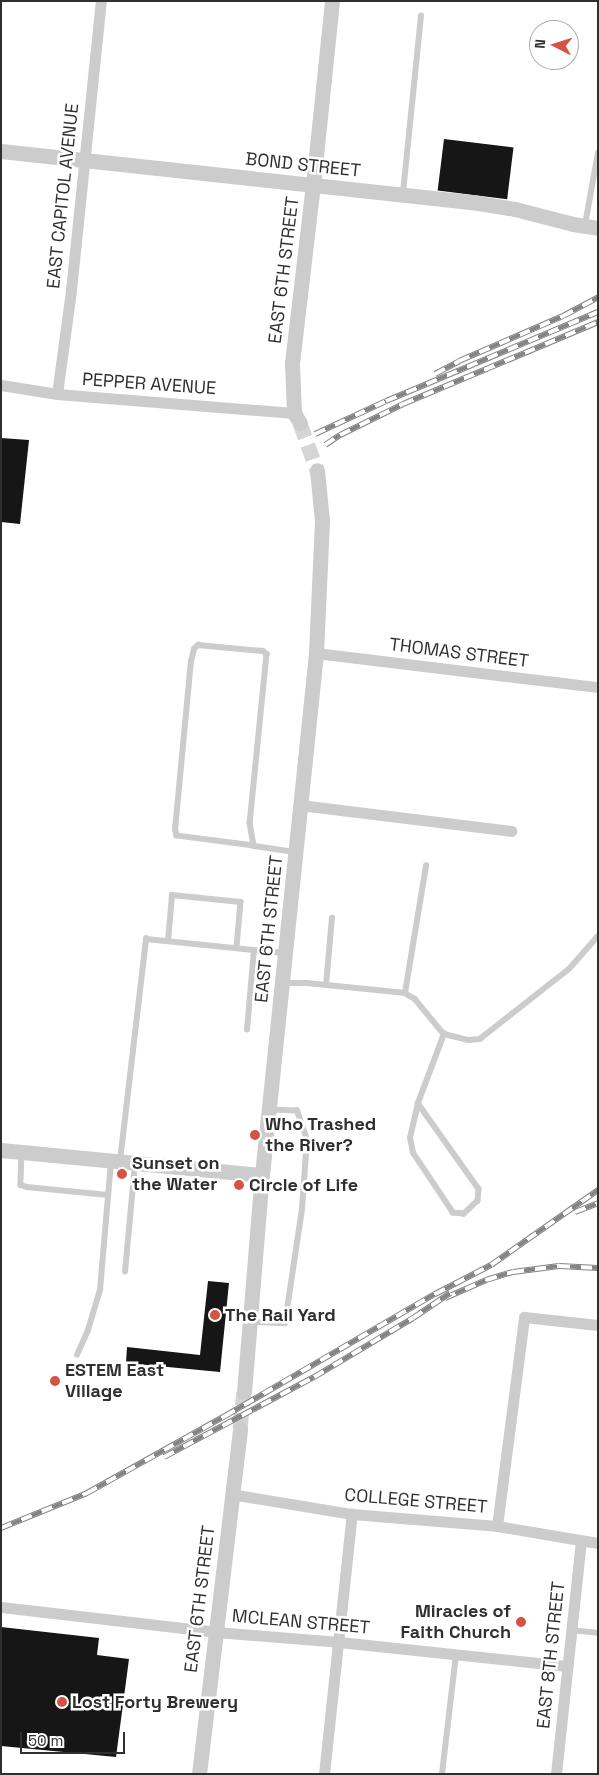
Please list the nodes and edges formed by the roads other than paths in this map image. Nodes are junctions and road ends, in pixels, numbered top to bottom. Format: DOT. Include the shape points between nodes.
graph roads {
  1 [pos="101,1"];
  2 [pos="332,1"];
  3 [pos="421,16"];
  4 [pos="1,151"];
  5 [pos="598,153"];
  6 [pos="84,160"];
  7 [pos="313,185"];
  8 [pos="403,194"];
  9 [pos="592,227"];
  10 [pos="1,385"];
  11 [pos="57,394"];
  12 [pos="297,418"];
  13 [pos="318,470"];
  14 [pos="316,653"];
  15 [pos="598,687"];
  16 [pos="300,805"];
  17 [pos="512,831"];
  18 [pos="254,846"];
  19 [pos="295,852"];
  20 [pos="426,866"];
  21 [pos="332,918"];
  22 [pos="598,936"];
  23 [pos="168,941"];
  24 [pos="237,948"];
  25 [pos="254,950"];
  26 [pos="284,953"];
  27 [pos="282,983"];
  28 [pos="326,985"];
  29 [pos="405,993"];
  30 [pos="247,1030"];
  31 [pos="444,1034"];
  32 [pos="418,1103"];
  33 [pos="269,1110"];
  34 [pos="1,1150"];
  35 [pos="22,1152"];
  36 [pos="122,1161"];
  37 [pos="262,1175"];
  38 [pos="108,1195"];
  39 [pos="125,1272"];
  40 [pos="249,1322"];
  41 [pos="598,1325"];
  42 [pos="77,1355"];
  43 [pos="244,1392"];
  44 [pos="240,1428"];
  45 [pos="231,1494"];
  46 [pos="352,1514"];
  47 [pos="497,1526"];
  48 [pos="581,1541"];
  49 [pos="598,1543"];
  50 [pos="1,1607"];
  51 [pos="571,1630"];
  52 [pos="216,1632"];
  53 [pos="598,1633"];
  54 [pos="339,1642"];
  55 [pos="456,1654"];
  56 [pos="567,1666"];
  57 [pos="199,1774"];
  58 [pos="324,1774"];
  59 [pos="442,1774"];
  60 [pos="556,1774"];
  1 -- 6 [label="street, EAST CAPITOL AVENUE"];
  2 -- 7 [label="street, EAST 6TH STREET"];
  3 -- 8 [label="lane"];
  4 -- 6 [label="street, BOND STREET"];
  5 -- 9 [label="lane"];
  6 -- 7 [label="street, BOND STREET"];
  6 -- 11 [label="street, EAST CAPITOL AVENUE"];
  7 -- 8 [label="street, BOND STREET"];
  7 -- 12 [label="street, EAST 6TH STREET" via="292,363"];
  8 -- 9 [label="street, BOND STREET" via="507,208"];
  10 -- 11 [label="street, PEPPER AVENUE"];
  11 -- 12 [label="street, PEPPER AVENUE"];
  13 -- 14 [label="street, EAST 6TH STREET" via="322,521"];
  14 -- 15 [label="street, THOMAS STREET"];
  14 -- 16 [label="street, EAST 6TH STREET"];
  16 -- 17 [label="street"];
  16 -- 19 [label="street, EAST 6TH STREET"];
  18 -- 18 [label="lane" via="250,823 267,654 263,650 198,645 191,662 176,836"];
  18 -- 19 [label="lane"];
  19 -- 26 [label="street, EAST 6TH STREET"];
  20 -- 29 [label="lane"];
  21 -- 28 [label="lane"];
  22 -- 31 [label="lane" via="569,969 480,1039 468,1040"];
  23 -- 24 [label="lane"];
  23 -- 24 [label="lane" via="172,895 241,902"];
  23 -- 36 [label="lane" via="146,939"];
  24 -- 25 [label="lane"];
  25 -- 26 [label="lane"];
  25 -- 30 [label="lane"];
  26 -- 27 [label="street, EAST 6TH STREET"];
  27 -- 28 [label="lane"];
  27 -- 33 [label="street, EAST 6TH STREET"];
  28 -- 29 [label="lane"];
  29 -- 31 [label="lane" via="415,999"];
  31 -- 32 [label="lane"];
  32 -- 32 [label="lane" via="410,1138 413,1153 453,1213 464,1214 478,1201 479,1188"];
  33 -- 37 [label="street, EAST 6TH STREET"];
  33 -- 40 [label="lane" via="297,1111 307,1140 302,1209 285,1323"];
  34 -- 35 [label="street"];
  35 -- 36 [label="street"];
  35 -- 38 [label="lane" via="21,1184"];
  36 -- 37 [label="street"];
  36 -- 38 [label="lane"];
  36 -- 39 [label="lane"];
  37 -- 40 [label="street, EAST 6TH STREET"];
  38 -- 42 [label="lane" via="100,1290"];
  40 -- 43 [label="street, EAST 6TH STREET"];
  41 -- 47 [label="street" via="524,1317"];
  44 -- 45 [label="street, EAST 6TH STREET"];
  45 -- 46 [label="street, COLLEGE STREET"];
  45 -- 52 [label="street, EAST 6TH STREET"];
  46 -- 47 [label="street, COLLEGE STREET"];
  46 -- 54 [label="street"];
  47 -- 48 [label="street, COLLEGE STREET"];
  48 -- 49 [label="street, COLLEGE STREET"];
  48 -- 51 [label="street, EAST 8TH STREET"];
  50 -- 52 [label="street, MCLEAN STREET"];
  51 -- 53 [label="lane"];
  51 -- 56 [label="street, EAST 8TH STREET"];
  52 -- 54 [label="street, MCLEAN STREET"];
  52 -- 57 [label="street, EAST 6TH STREET"];
  54 -- 55 [label="street, MCLEAN STREET"];
  54 -- 58 [label="street"];
  55 -- 56 [label="street, MCLEAN STREET"];
  55 -- 59 [label="lane"];
  56 -- 60 [label="street, EAST 8TH STREET"];
}
